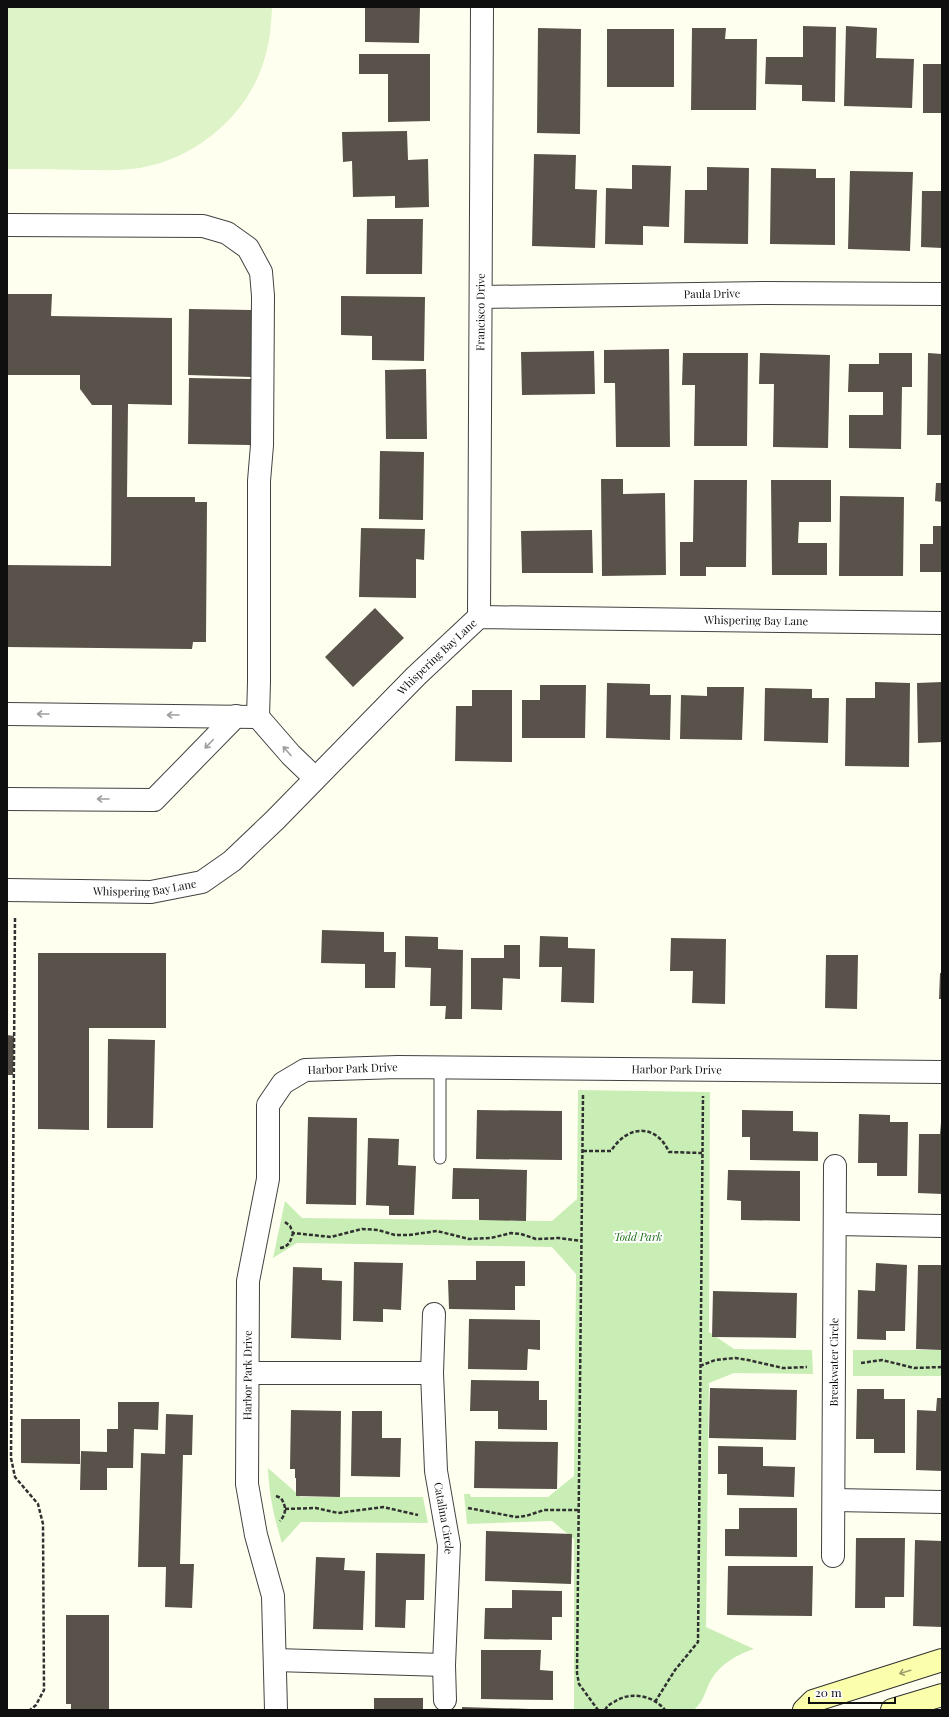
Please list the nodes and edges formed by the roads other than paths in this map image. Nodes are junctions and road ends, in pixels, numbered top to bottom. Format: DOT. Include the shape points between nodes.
graph roads {
  1 [pos="482,7"];
  2 [pos="7,224"];
  3 [pos="942,294"];
  4 [pos="482,297"];
  5 [pos="479,617"];
  6 [pos="942,623"];
  7 [pos="7,714"];
  8 [pos="236,716"];
  9 [pos="258,717"];
  10 [pos="315,778"];
  11 [pos="7,799"];
  12 [pos="7,890"];
  13 [pos="440,1067"];
  14 [pos="942,1072"];
  15 [pos="440,1158"];
  16 [pos="836,1166"];
  17 [pos="835,1224"];
  18 [pos="942,1226"];
  19 [pos="434,1314"];
  20 [pos="248,1373"];
  21 [pos="432,1373"];
  22 [pos="834,1500"];
  23 [pos="942,1502"];
  24 [pos="833,1556"];
  25 [pos="275,1660"];
  26 [pos="942,1660"];
  27 [pos="444,1665"];
  28 [pos="942,1695"];
  29 [pos="445,1700"];
  30 [pos="276,1710"];
  31 [pos="804,1710"];
  32 [pos="892,1710"];
  1 -- 4 [label="street, Francisco Drive"];
  2 -- 9 [label="street" via="203,226 227,233 248,248 261,272 262,445 259,481"];
  3 -- 4 [label="street, Paula Drive" via="766,293"];
  4 -- 5 [label="street, Francisco Drive"];
  5 -- 6 [label="street, Whispering Bay Lane"];
  5 -- 10 [label="street, Whispering Bay Lane" via="416,676"];
  8 -- 7 [label="street, one-way"];
  8 -- 9 [label="street"];
  8 -- 11 [label="street, one-way" via="154,800"];
  10 -- 9 [label="street, one-way" via="291,756"];
  10 -- 12 [label="street, Whispering Bay Lane" via="232,862 202,882 151,892"];
  13 -- 14 [label="street, Harbor Park Drive"];
  13 -- 15 [label="lane"];
  13 -- 20 [label="street, Harbor Park Drive" via="305,1070 283,1083 268,1105 268,1179 248,1281"];
  16 -- 17 [label="street, Breakwater Circle"];
  17 -- 18 [label="street"];
  17 -- 22 [label="street, Breakwater Circle"];
  19 -- 21 [label="street, Catalina Circle"];
  20 -- 21 [label="street"];
  20 -- 25 [label="street, Harbor Park Drive" via="247,1484 256,1535 272,1596"];
  21 -- 27 [label="street, Catalina Circle" via="436,1471 449,1545"];
  22 -- 23 [label="street"];
  22 -- 24 [label="street, Breakwater Circle"];
  25 -- 27 [label="street"];
  25 -- 30 [label="street, Harbor Park Drive"];
  26 -- 31 [label="street, one-way" via="813,1701"];
  27 -- 29 [label="street, Catalina Circle"];
  28 -- 32 [label="street"];
}
